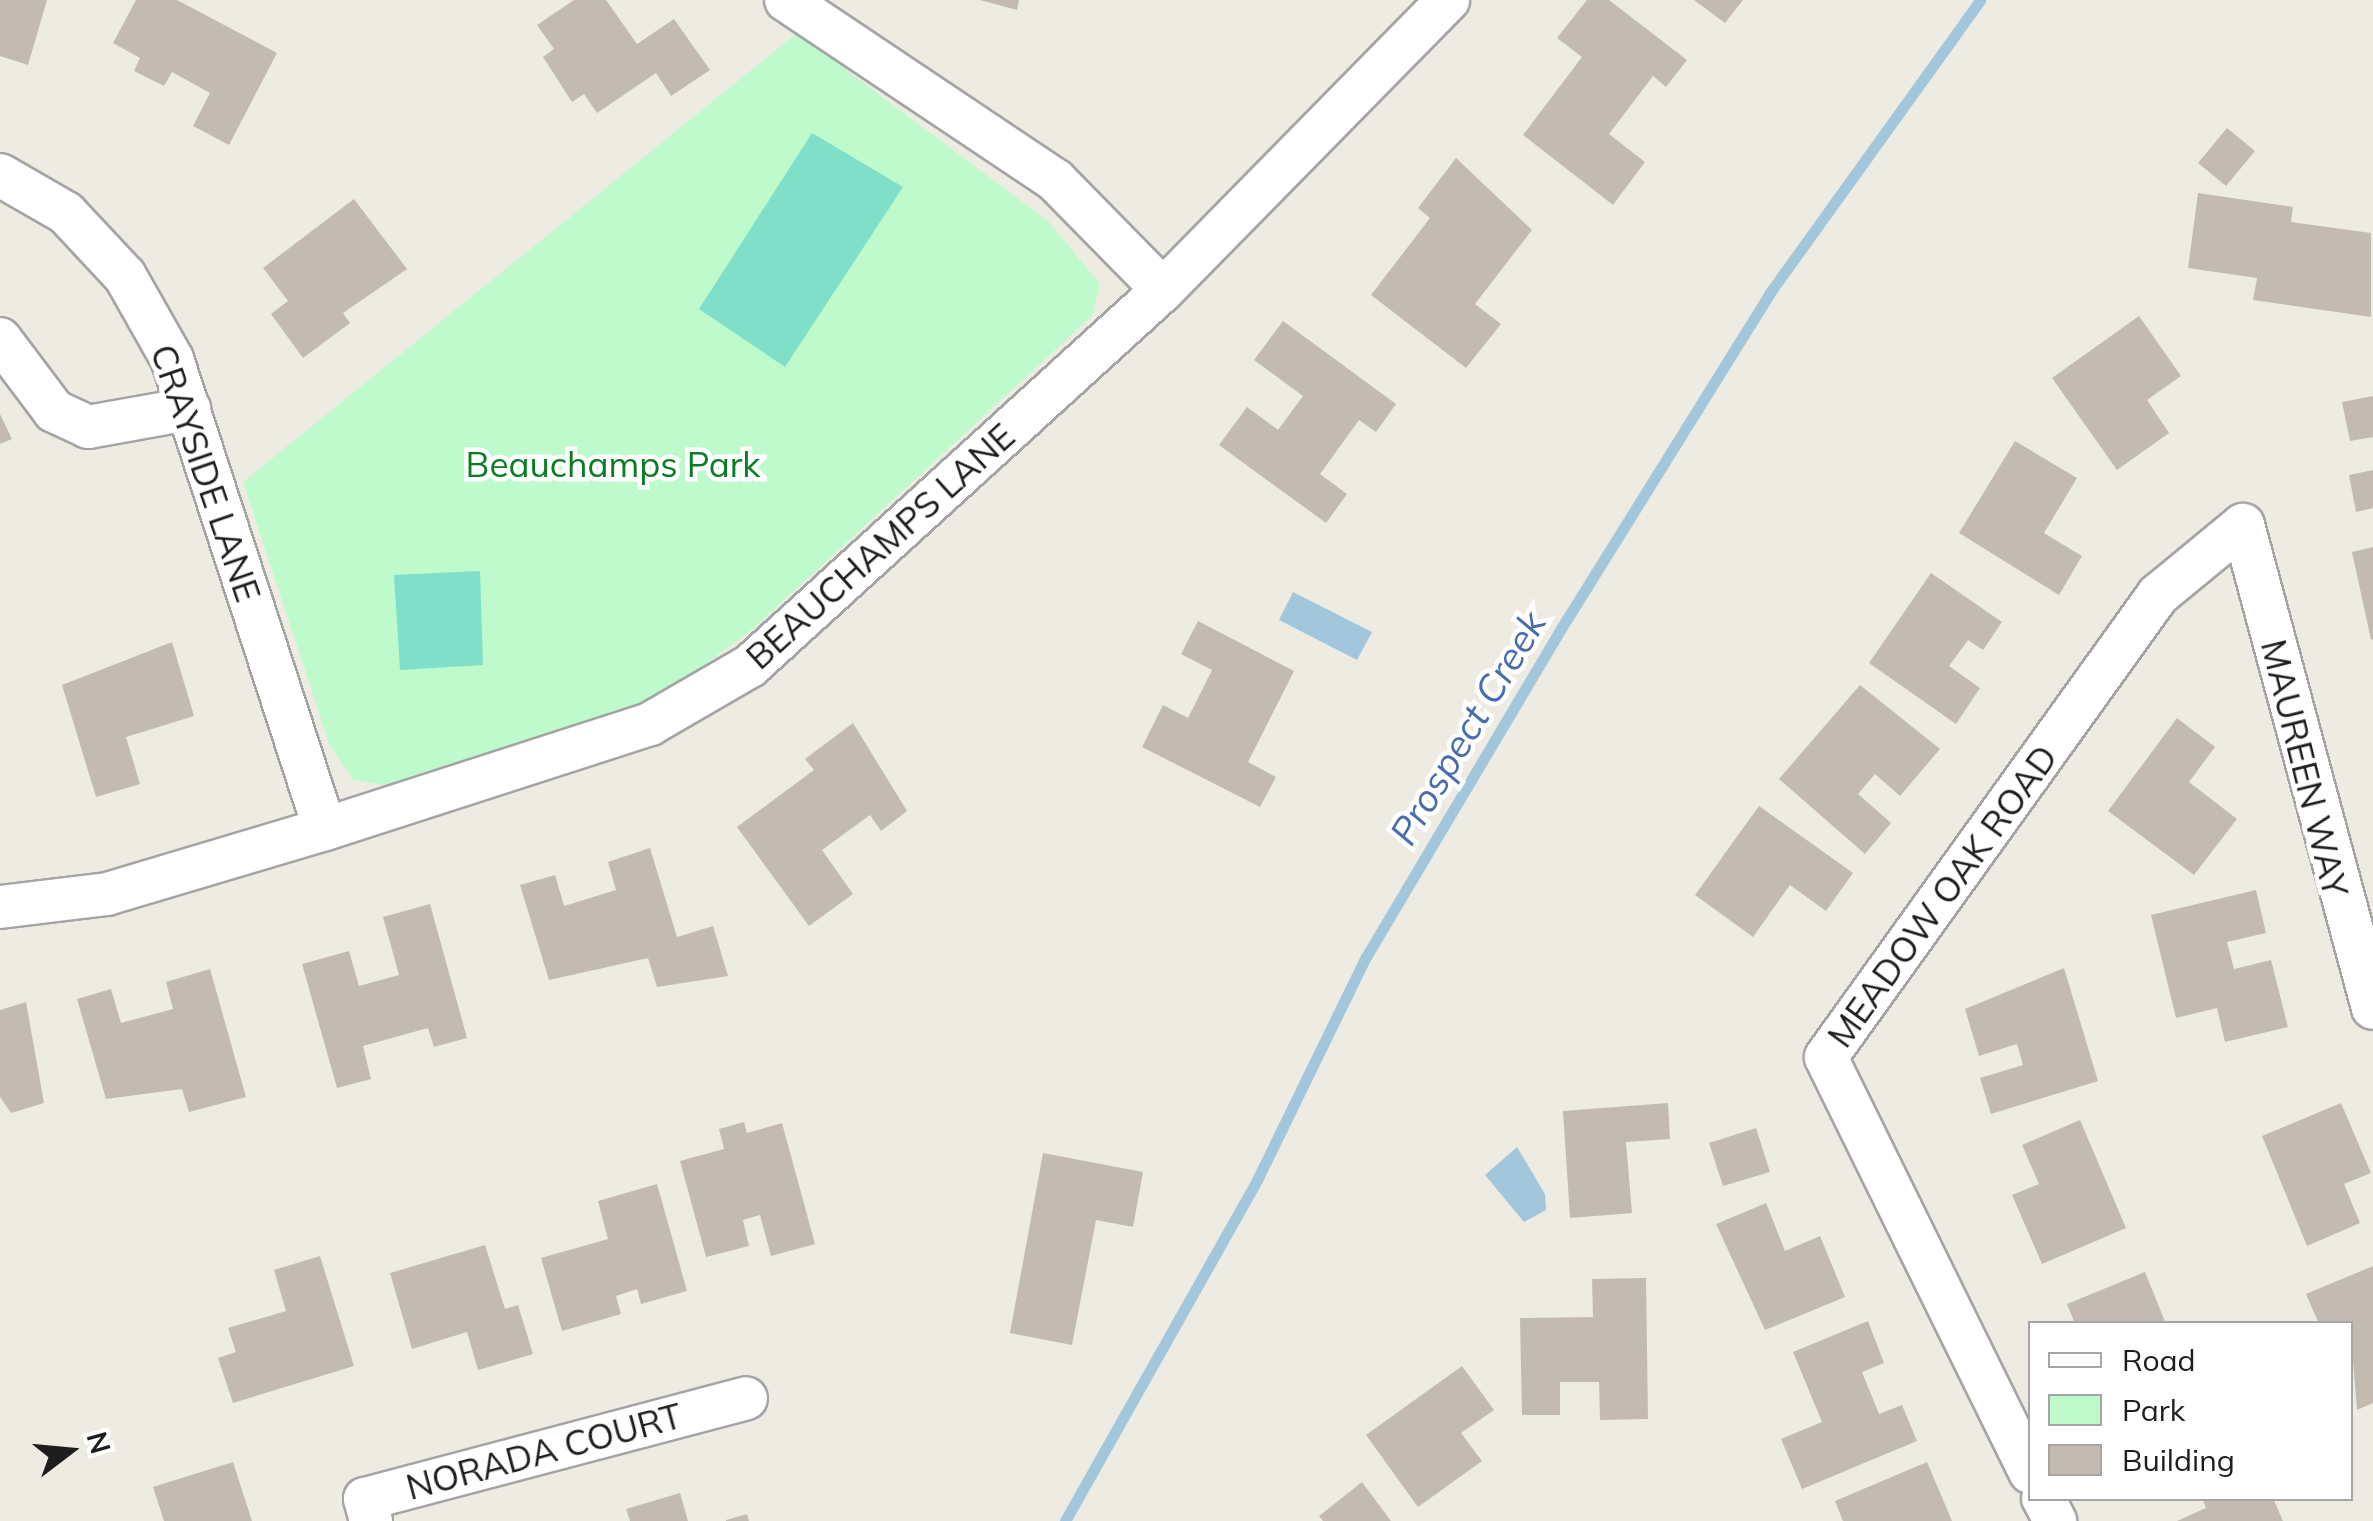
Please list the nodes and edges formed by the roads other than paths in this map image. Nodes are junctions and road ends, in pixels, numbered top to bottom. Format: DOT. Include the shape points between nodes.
graph roads {
  1 [pos="786,0"];
  2 [pos="1448,0"];
  3 [pos="0,174"];
  4 [pos="1164,290"];
  5 [pos="0,339"];
  6 [pos="189,409"];
  7 [pos="2243,526"];
  8 [pos="326,829"];
  9 [pos="0,907"];
  10 [pos="2373,1008"];
  11 [pos="746,1398"];
  12 [pos="2028,1468"];
  13 [pos="371,1521"];
  1 -- 4 [label="street" via="1055,180"];
  2 -- 4 [label="street, BEAUCHAMPS LANE"];
  3 -- 6 [label="street, CRAYSIDE LANE" via="66,213 125,276"];
  4 -- 8 [label="street, BEAUCHAMPS LANE" via="750,666 650,724"];
  5 -- 6 [label="street" via="54,411 88,428"];
  6 -- 8 [label="street, CRAYSIDE LANE"];
  7 -- 10 [label="street, MAUREEN WAY"];
  7 -- 12 [label="street, MEADOW OAK ROAD" via="2158,595 1826,1056"];
  8 -- 9 [label="street, BEAUCHAMPS LANE" via="107,894"];
  11 -- 13 [label="street, NORADA COURT" via="365,1498"];
}
